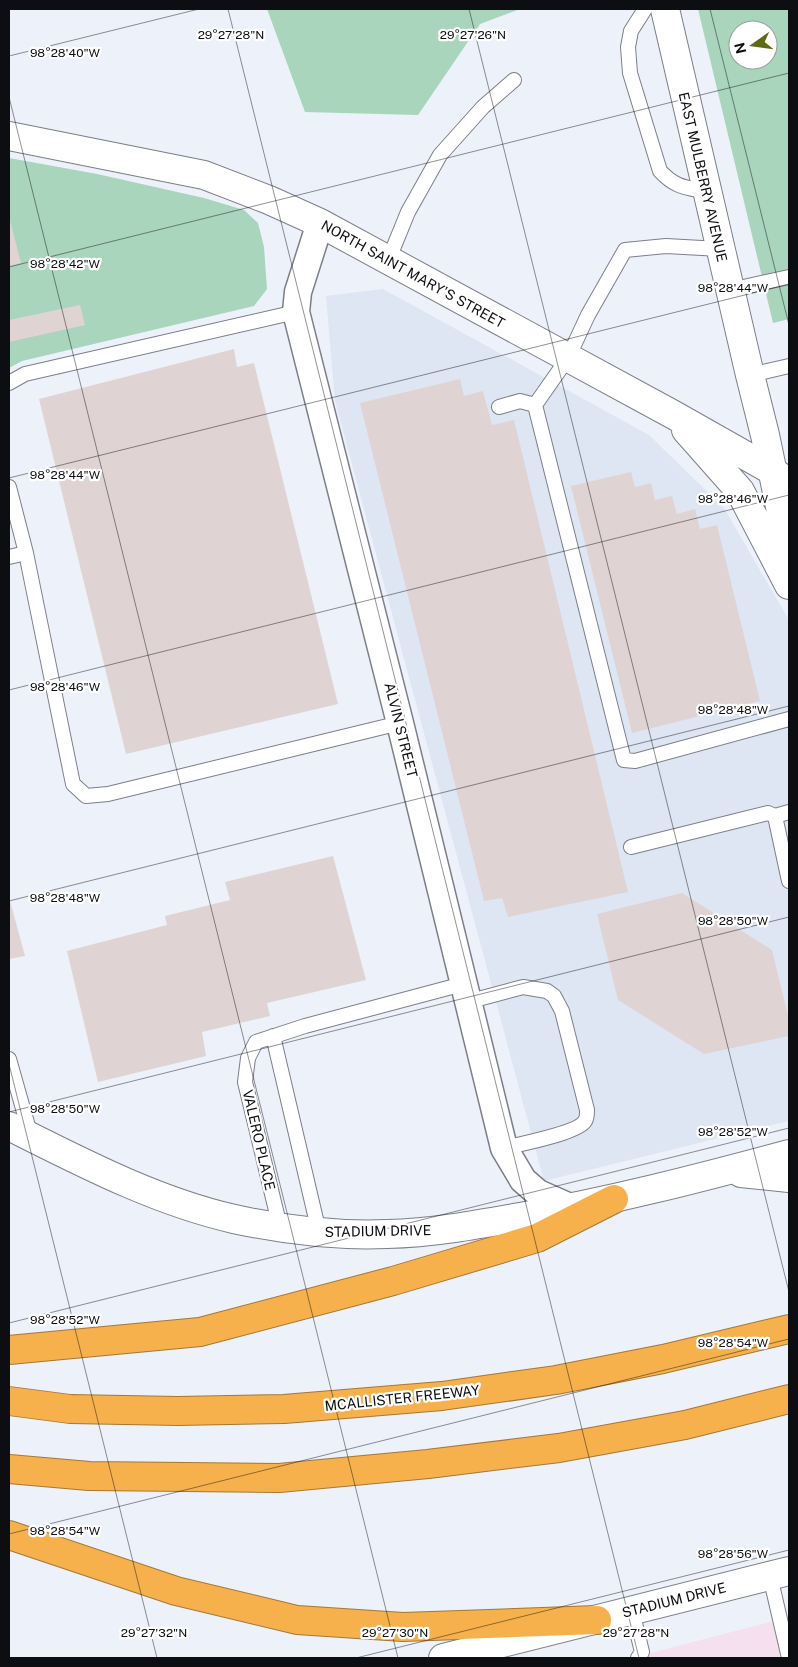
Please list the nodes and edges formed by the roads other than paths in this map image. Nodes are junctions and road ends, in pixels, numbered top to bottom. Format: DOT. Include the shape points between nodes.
graph roads {
  1 [pos="645,9"];
  2 [pos="665,9"];
  3 [pos="514,80"];
  4 [pos="9,136"];
  5 [pos="707,192"];
  6 [pos="320,223"];
  7 [pos="720,249"];
  8 [pos="388,261"];
  9 [pos="789,277"];
  10 [pos="730,290"];
  11 [pos="296,312"];
  12 [pos="568,358"];
  13 [pos="789,366"];
  14 [pos="750,376"];
  15 [pos="9,383"];
  16 [pos="535,405"];
  17 [pos="499,407"];
  18 [pos="672,414"];
  19 [pos="780,477"];
  20 [pos="9,487"];
  21 [pos="789,550"];
  22 [pos="26,552"];
  23 [pos="9,557"];
  24 [pos="789,585"];
  25 [pos="789,719"];
  26 [pos="400,723"];
  27 [pos="789,812"];
  28 [pos="775,816"];
  29 [pos="631,847"];
  30 [pos="789,881"];
  31 [pos="465,993"];
  32 [pos="272,1036"];
  33 [pos="9,1058"];
  34 [pos="20,1132"];
  35 [pos="504,1148"];
  36 [pos="789,1154"];
  37 [pos="727,1171"];
  38 [pos="789,1178"];
  39 [pos="614,1199"];
  40 [pos="572,1208"];
  41 [pos="280,1227"];
  42 [pos="319,1232"];
  43 [pos="789,1329"];
  44 [pos="9,1350"];
  45 [pos="789,1399"];
  46 [pos="9,1401"];
  47 [pos="9,1469"];
  48 [pos="9,1535"];
  49 [pos="780,1573"];
  50 [pos="632,1611"];
  51 [pos="597,1620"];
  52 [pos="443,1658"];
  53 [pos="638,1658"];
  54 [pos="789,1658"];
  1 -- 5 [label="lane" via="631,32 628,47 630,73 660,171 670,182"];
  2 -- 5 [label="street, EAST MULBERRY AVENUE"];
  3 -- 8 [label="lane" via="483,107 440,155 408,212"];
  4 -- 6 [label="street, NORTH SAINT MARY'S STREET" via="204,175"];
  5 -- 7 [label="street, EAST MULBERRY AVENUE"];
  6 -- 8 [label="street, NORTH SAINT MARY'S STREET"];
  6 -- 11 [label="street, ALVIN STREET" via="298,292"];
  7 -- 10 [label="street, EAST MULBERRY AVENUE"];
  7 -- 12 [label="lane" via="666,246 625,250"];
  8 -- 12 [label="street, NORTH SAINT MARY'S STREET"];
  9 -- 10 [label="lane"];
  10 -- 14 [label="street, EAST MULBERRY AVENUE"];
  11 -- 15 [label="lane" via="26,374"];
  11 -- 26 [label="street, ALVIN STREET"];
  12 -- 16 [label="lane"];
  12 -- 18 [label="street, NORTH SAINT MARY'S STREET"];
  13 -- 14 [label="lane"];
  14 -- 19 [label="street, EAST MULBERRY AVENUE"];
  16 -- 17 [label="lane" via="520,402"];
  16 -- 25 [label="lane" via="624,760 635,761"];
  18 -- 19 [label="street, NORTH SAINT MARY'S STREET"];
  18 -- 24 [label="street" via="740,491"];
  19 -- 21 [label="street, EAST MULBERRY AVENUE"];
  20 -- 22 [label="lane"];
  22 -- 23 [label="lane"];
  22 -- 26 [label="lane" via="73,784 86,796 108,794"];
  26 -- 31 [label="street, ALVIN STREET"];
  27 -- 28 [label="lane"];
  28 -- 29 [label="lane" via="768,813"];
  28 -- 30 [label="lane"];
  31 -- 32 [label="lane, VALERO PLACE" via="305,1026"];
  31 -- 35 [label="street, ALVIN STREET"];
  31 -- 35 [label="lane, VALERO PLACE" via="522,987 546,991 554,996 562,1011 588,1110 586,1120 566,1132"];
  32 -- 41 [label="lane, VALERO PLACE" via="256,1042 248,1058 245,1082"];
  32 -- 42 [label="lane"];
  33 -- 34 [label="lane"];
  34 -- 41 [label="street, STADIUM DRIVE" via="123,1181 183,1204"];
  35 -- 40 [label="street, ALVIN STREET" via="523,1180 538,1193"];
  36 -- 37 [label="street, STADIUM DRIVE"];
  37 -- 38 [label="street"];
  37 -- 39 [label="street, STADIUM DRIVE"];
  39 -- 40 [label="street, STADIUM DRIVE"];
  39 -- 44 [label="highway" via="536,1238 393,1281 200,1332"];
  40 -- 42 [label="street, STADIUM DRIVE" via="452,1229 386,1234"];
  41 -- 42 [label="street, STADIUM DRIVE"];
  43 -- 46 [label="highway, MCALLISTER FREEWAY" via="556,1380 442,1396 284,1410 70,1409"];
  45 -- 47 [label="highway" via="685,1425 559,1448 289,1477 89,1476"];
  48 -- 51 [label="highway" via="176,1591 297,1620 403,1627"];
  49 -- 50 [label="street, STADIUM DRIVE"];
  49 -- 54 [label="lane"];
  50 -- 51 [label="street, STADIUM DRIVE"];
  50 -- 53 [label="lane" via="642,1652"];
  51 -- 52 [label="street, STADIUM DRIVE"];
}
